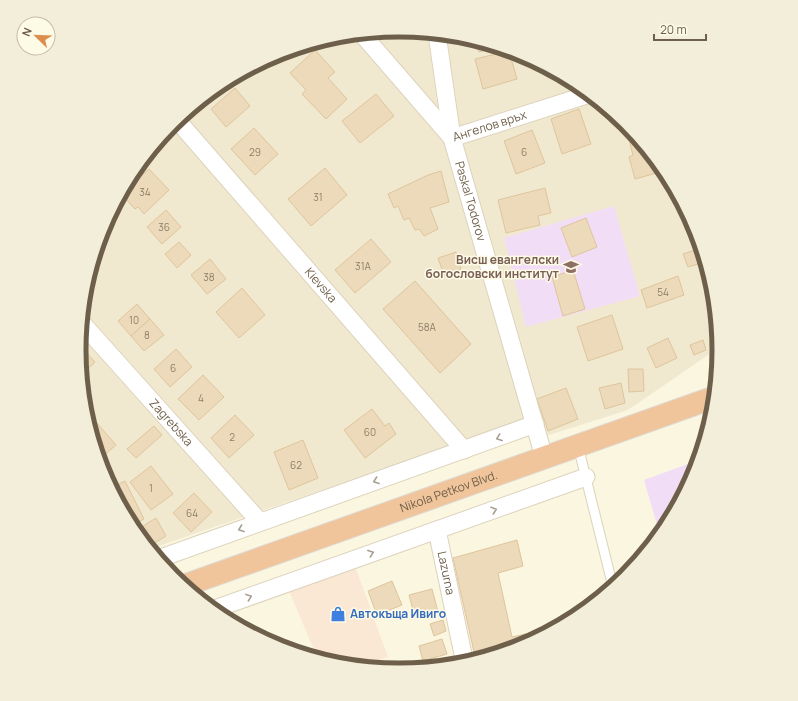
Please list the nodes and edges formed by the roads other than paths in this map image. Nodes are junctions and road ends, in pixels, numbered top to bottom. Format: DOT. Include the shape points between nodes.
graph roads {
  1 [pos="366,39"];
  2 [pos="438,40"];
  3 [pos="582,96"];
  4 [pos="181,125"];
  5 [pos="452,138"];
  6 [pos="86,328"];
  7 [pos="708,399"];
  8 [pos="536,424"];
  9 [pos="578,446"];
  10 [pos="464,450"];
  11 [pos="544,458"];
  12 [pos="586,477"];
  13 [pos="260,522"];
  14 [pos="437,530"];
  15 [pos="163,557"];
  16 [pos="611,581"];
  17 [pos="190,584"];
  18 [pos="220,607"];
  19 [pos="463,657"];
  1 -- 5 [label="street, Ангелов връх"];
  2 -- 5 [label="street, Paskal Todorov"];
  3 -- 5 [label="street, Ангелов връх"];
  4 -- 10 [label="street, Kievska"];
  5 -- 8 [label="street, Paskal Todorov"];
  6 -- 13 [label="street, Zagrebska"];
  7 -- 9 [label="highway, Nikola Petkov Blvd."];
  8 -- 10 [label="street, one-way"];
  8 -- 11 [label="street, Paskal Todorov"];
  9 -- 11 [label="highway, Nikola Petkov Blvd."];
  9 -- 12 [label="lane"];
  10 -- 13 [label="street, one-way"];
  11 -- 17 [label="highway, Nikola Petkov Blvd."];
  14 -- 12 [label="street, one-way"];
  12 -- 16 [label="lane"];
  13 -- 15 [label="street, one-way"];
  18 -- 14 [label="street, one-way"];
  14 -- 19 [label="street, Lazurna"];
}
